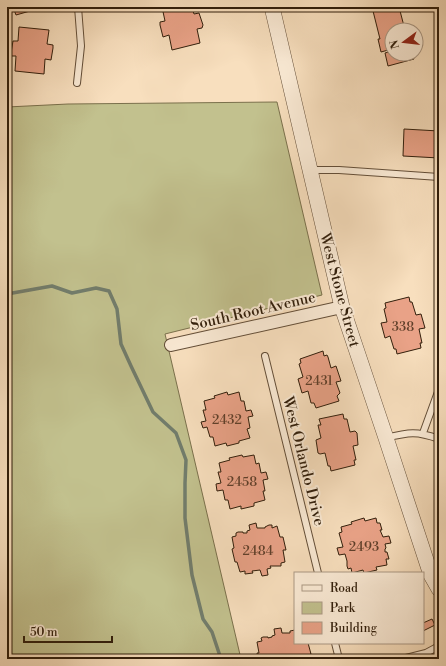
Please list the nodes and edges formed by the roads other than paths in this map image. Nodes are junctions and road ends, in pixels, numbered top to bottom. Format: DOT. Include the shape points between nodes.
graph roads {
  1 [pos="78,7"];
  2 [pos="272,7"];
  3 [pos="77,83"];
  4 [pos="310,170"];
  5 [pos="439,177"];
  6 [pos="342,307"];
  7 [pos="171,345"];
  8 [pos="265,356"];
  9 [pos="439,389"];
  10 [pos="423,433"];
  11 [pos="386,438"];
  12 [pos="439,439"];
  13 [pos="318,572"];
  14 [pos="435,574"];
  15 [pos="439,589"];
  16 [pos="335,644"];
  17 [pos="439,646"];
  18 [pos="338,659"];
  19 [pos="402,659"];
  1 -- 3 [label="lane" via="81,46"];
  2 -- 4 [label="street, West Stone Street"];
  4 -- 5 [label="lane"];
  4 -- 6 [label="street, West Stone Street"];
  6 -- 7 [label="street, South Root Avenue"];
  6 -- 11 [label="street, West Stone Street"];
  8 -- 13 [label="lane, West Orlando Drive"];
  9 -- 10 [label="lane"];
  10 -- 11 [label="lane" via="407,432"];
  10 -- 12 [label="lane"];
  11 -- 14 [label="street, West Stone Street"];
  14 -- 15 [label="street, West Stone Street"];
  16 -- 18 [label="lane"];
  17 -- 19 [label="lane" via="426,653"];
}
